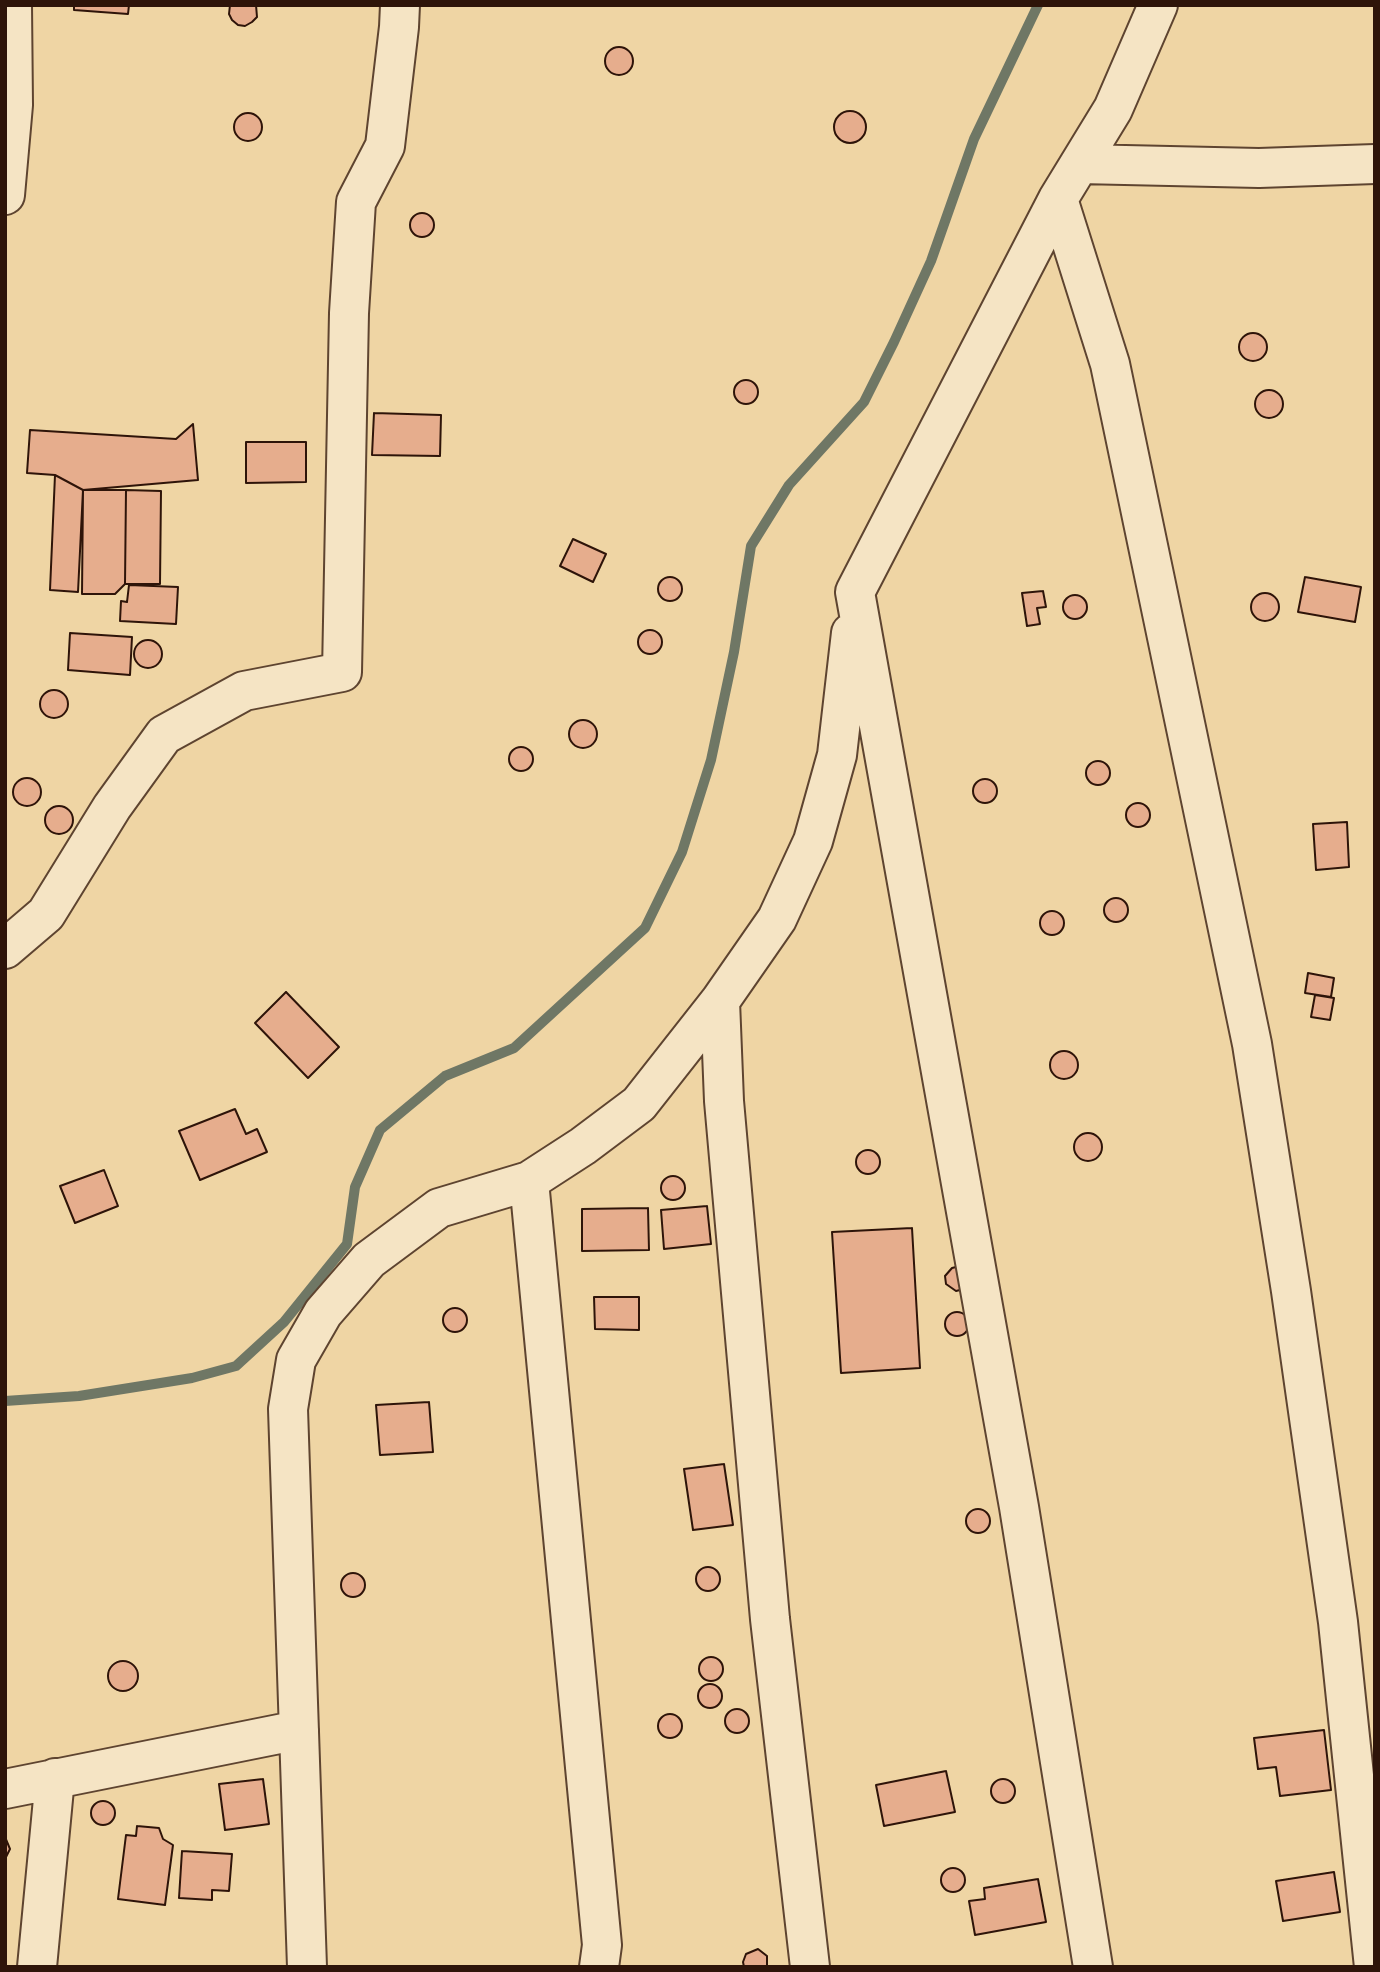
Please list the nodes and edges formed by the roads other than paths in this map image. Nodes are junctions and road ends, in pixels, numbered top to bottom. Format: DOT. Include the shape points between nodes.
graph roads {
  1 [pos="12,5"];
  2 [pos="400,5"];
  3 [pos="1158,5"];
  4 [pos="1080,164"];
  5 [pos="1375,164"];
  6 [pos="5,195"];
  7 [pos="1058,199"];
  8 [pos="855,592"];
  9 [pos="5,949"];
  10 [pos="720,1001"];
  11 [pos="529,1181"];
  12 [pos="299,1730"];
  13 [pos="55,1778"];
  14 [pos="5,1789"];
  15 [pos="37,1967"];
  16 [pos="307,1967"];
  17 [pos="599,1967"];
  18 [pos="810,1967"];
  19 [pos="1093,1967"];
  20 [pos="1374,1967"];
  1 -- 6 [label="street" via="13,106"];
  2 -- 9 [label="street" via="385,146 356,202 349,313 342,672 244,691 164,735 112,807 46,914"];
  3 -- 4 [label="street" via="1114,109"];
  4 -- 5 [label="street" via="1259,168"];
  4 -- 7 [label="street"];
  7 -- 8 [label="street"];
  7 -- 20 [label="street" via="1110,364 1252,1044 1338,1622"];
  8 -- 10 [label="street" via="837,755 814,841 777,919"];
  8 -- 19 [label="street" via="1014,1480"];
  10 -- 11 [label="street" via="639,1104"];
  10 -- 18 [label="street" via="724,1101 770,1619"];
  11 -- 12 [label="street" via="439,1208 369,1260 323,1313 296,1360 288,1409"];
  11 -- 17 [label="street" via="602,1945"];
  12 -- 13 [label="street"];
  12 -- 16 [label="street"];
  13 -- 14 [label="street"];
  13 -- 15 [label="street"];
}
